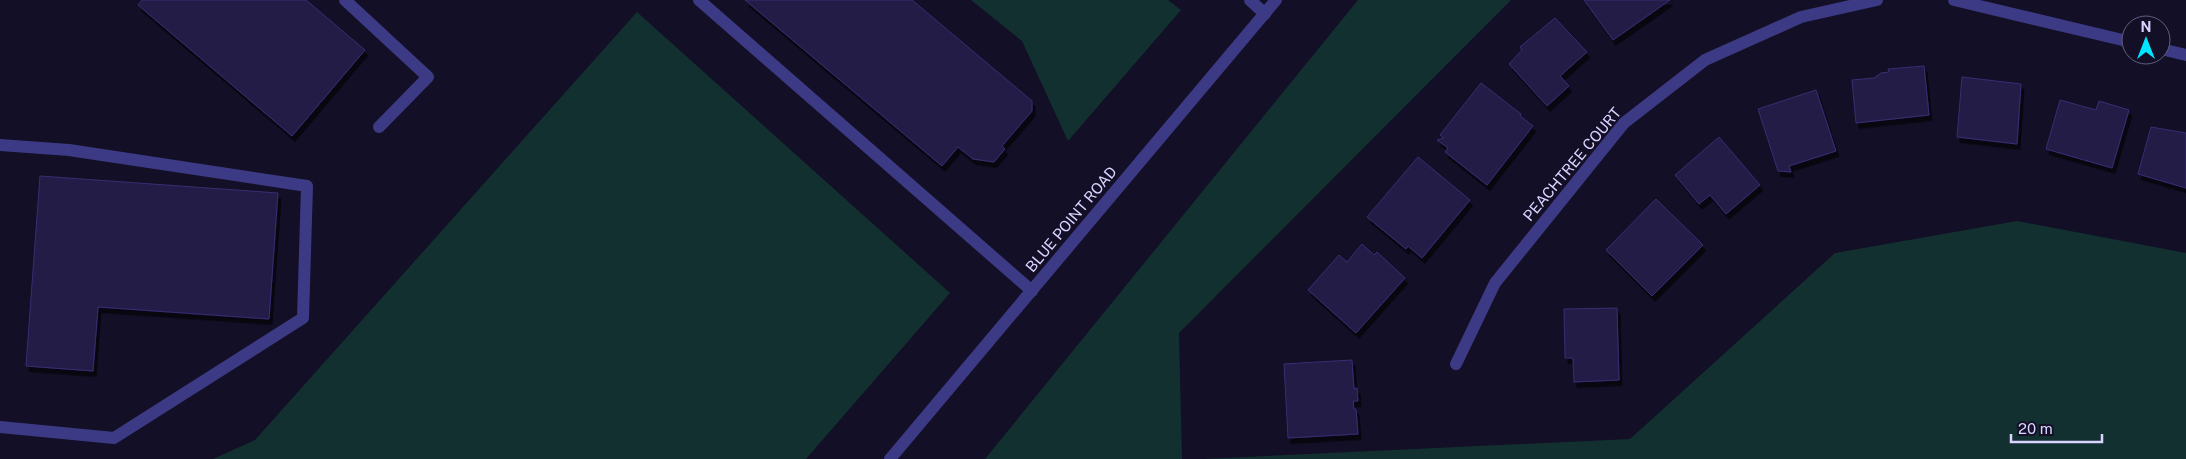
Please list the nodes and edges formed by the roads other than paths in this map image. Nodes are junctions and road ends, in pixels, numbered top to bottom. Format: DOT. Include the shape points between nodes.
graph roads {
  1 [pos="345,0"];
  2 [pos="699,0"];
  3 [pos="1250,0"];
  4 [pos="1276,0"];
  5 [pos="1877,0"];
  6 [pos="1954,0"];
  7 [pos="1265,14"];
  8 [pos="2121,40"];
  9 [pos="2171,51"];
  10 [pos="2186,55"];
  11 [pos="379,127"];
  12 [pos="0,145"];
  13 [pos="1032,291"];
  14 [pos="1456,364"];
  15 [pos="0,427"];
  16 [pos="890,459"];
  1 -- 11 [label="street" via="428,77"];
  2 -- 13 [label="street"];
  3 -- 7 [label="street"];
  4 -- 7 [label="street, BLUE POINT ROAD"];
  5 -- 14 [label="street, PEACHTREE COURT" via="1800,16 1705,60 1624,123 1495,283"];
  6 -- 8 [label="street"];
  7 -- 13 [label="street, BLUE POINT ROAD"];
  9 -- 10 [label="street"];
  12 -- 15 [label="street" via="69,150 307,186 303,318 114,438"];
  13 -- 16 [label="street, BLUE POINT ROAD"];
}
